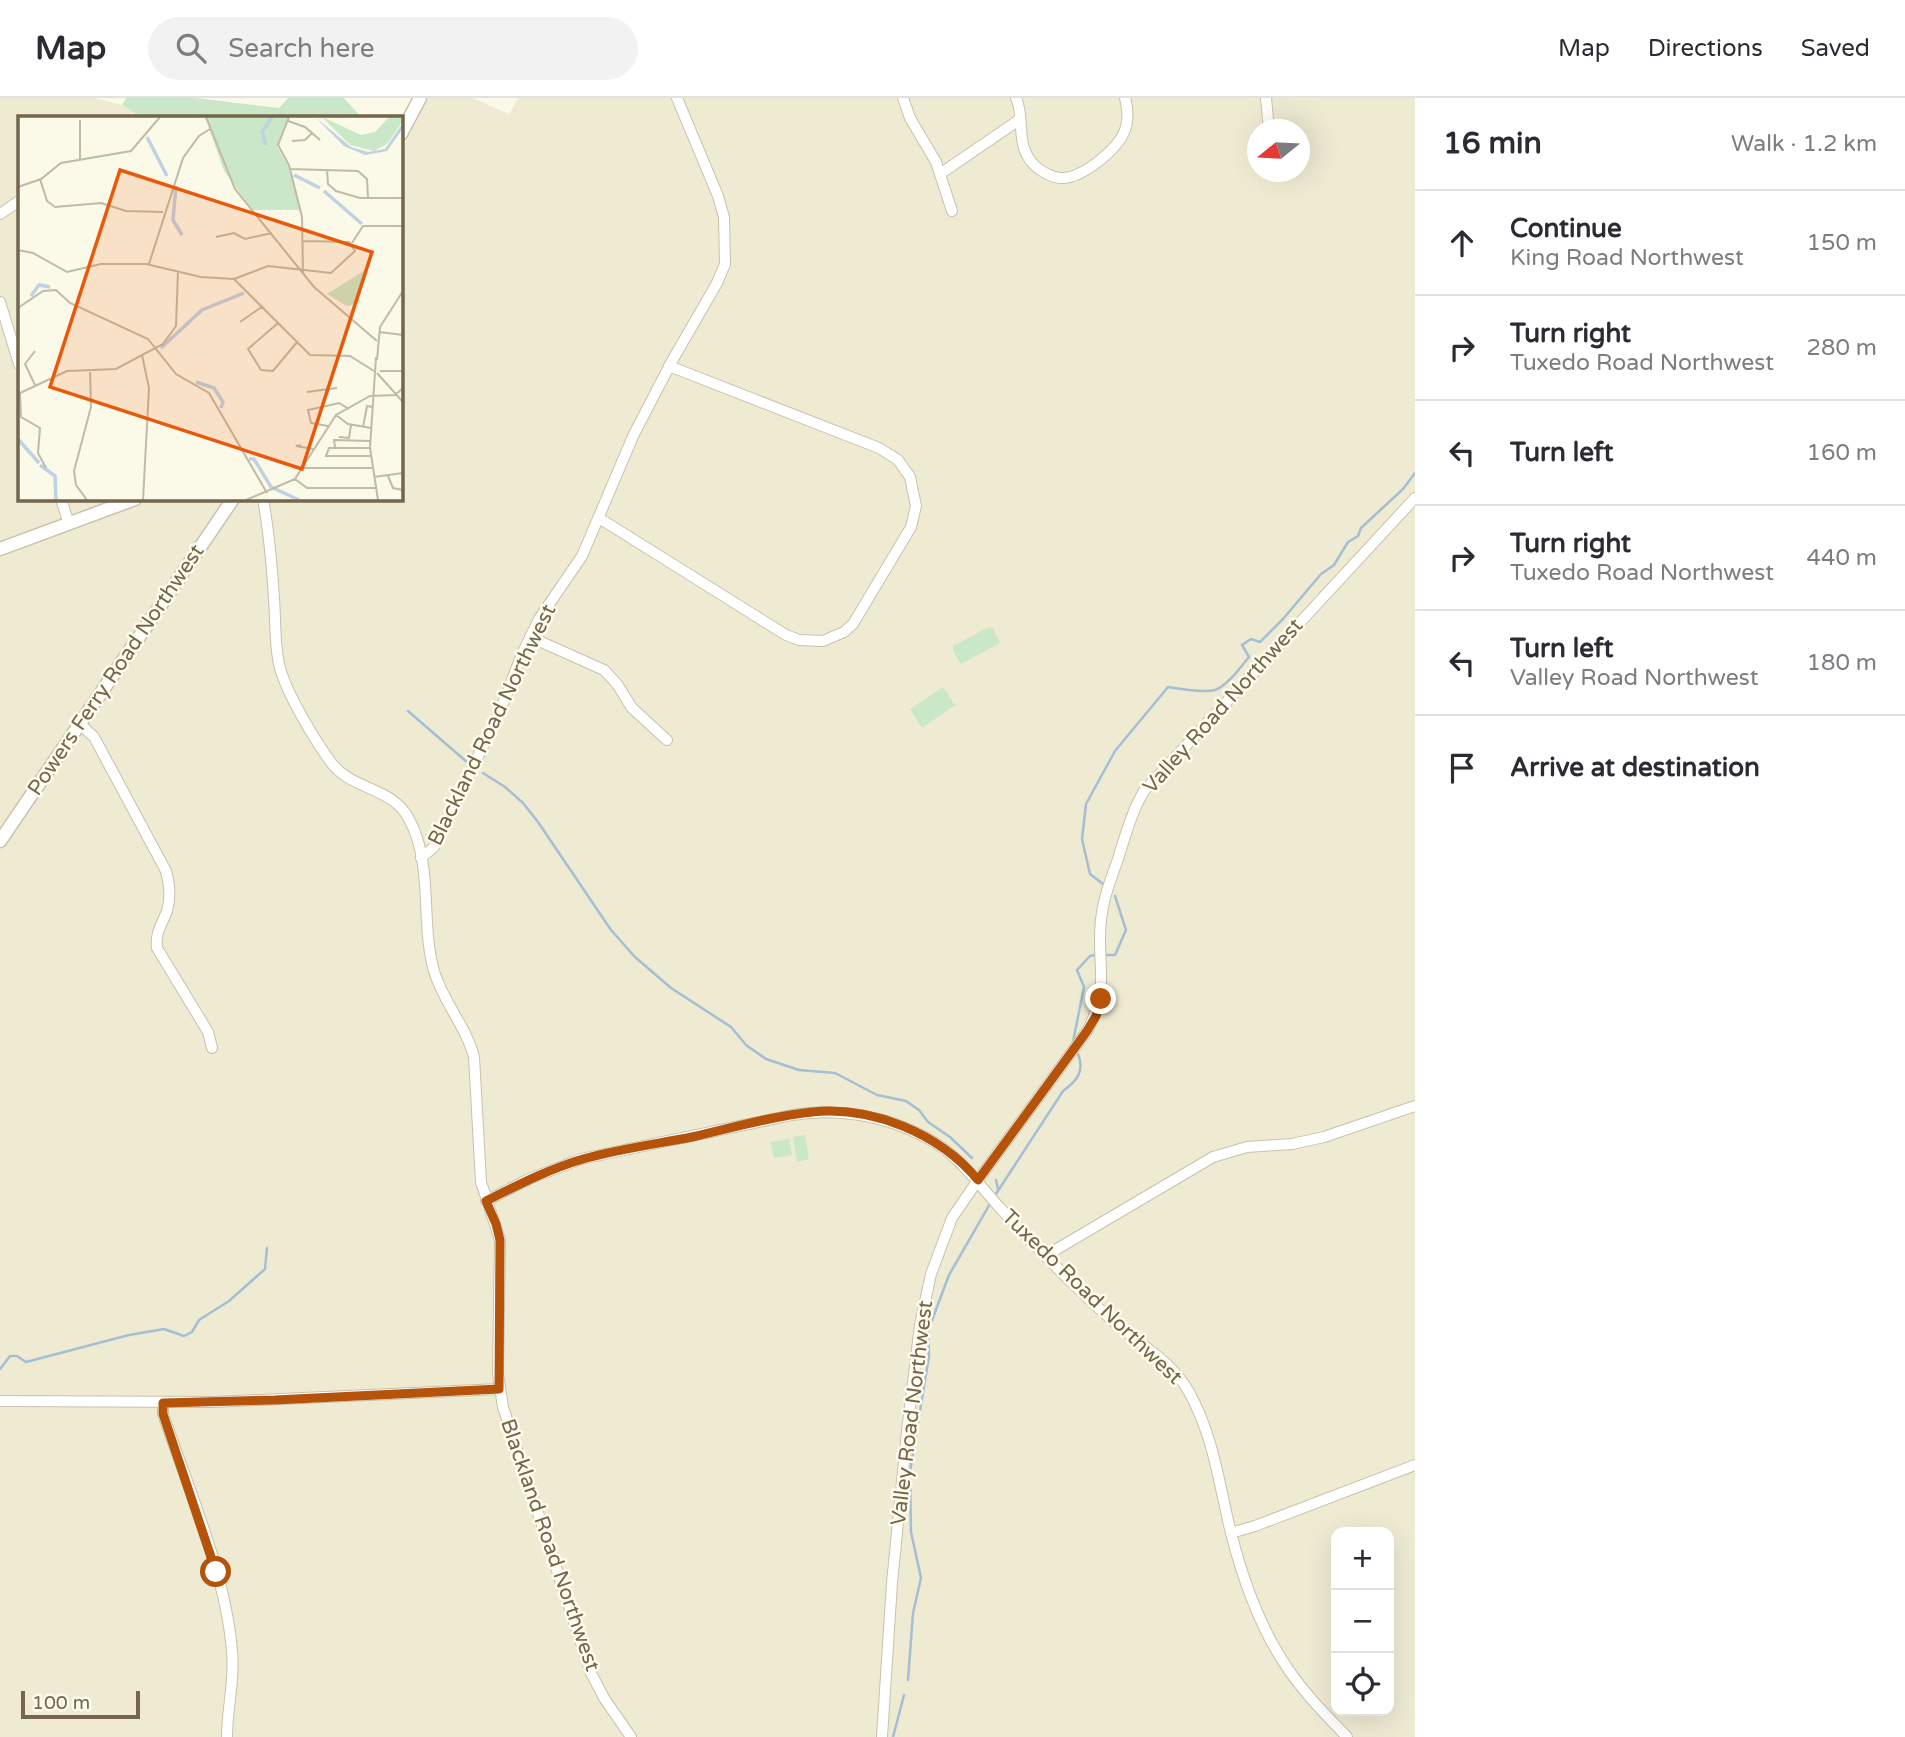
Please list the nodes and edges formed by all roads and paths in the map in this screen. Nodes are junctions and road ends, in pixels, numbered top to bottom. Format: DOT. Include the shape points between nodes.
graph roads {
  1 [pos="421,98"];
  2 [pos="677,98"];
  3 [pos="903,98"];
  4 [pos="1016,98"];
  5 [pos="1125,98"];
  6 [pos="1266,98"];
  7 [pos="1268,119"];
  8 [pos="1019,120"];
  9 [pos="402,132"];
  10 [pos="940,174"];
  11 [pos="18,202"];
  12 [pos="952,211"];
  13 [pos="0,214"];
  14 [pos="0,302"];
  15 [pos="18,361"];
  16 [pos="669,366"];
  17 [pos="1415,498"];
  18 [pos="61,500"];
  19 [pos="132,500"];
  20 [pos="232,500"];
  21 [pos="263,500"];
  22 [pos="599,518"];
  23 [pos="69,524"];
  24 [pos="0,549"];
  25 [pos="530,637"];
  26 [pos="79,723"];
  27 [pos="667,740"];
  28 [pos="0,841"];
  29 [pos="421,858"];
  30 [pos="212,1048"];
  31 [pos="1415,1106"];
  32 [pos="978,1180"];
  33 [pos="486,1201"];
  34 [pos="1048,1257"];
  35 [pos="499,1389"];
  36 [pos="0,1401"];
  37 [pos="163,1403"];
  38 [pos="1415,1465"];
  39 [pos="1231,1533"];
  40 [pos="227,1737"];
  41 [pos="631,1737"];
  42 [pos="882,1737"];
  43 [pos="1347,1737"];
  1 -- 9 [label="street"];
  2 -- 16 [label="street, Blackland Road Northwest" via="719,196 725,264"];
  3 -- 10 [label="street"];
  4 -- 8 [label="street"];
  5 -- 8 [label="street" via="1128,122 1119,141 1093,165 1063,178 1039,170 1029,160"];
  6 -- 7 [label="street"];
  8 -- 10 [label="street"];
  10 -- 12 [label="street"];
  11 -- 13 [label="street"];
  14 -- 15 [label="street"];
  16 -- 22 [label="street, Blackland Road Northwest"];
  16 -- 22 [label="street" via="889,453 905,468 914,486 911,527 853,624 834,637 811,642 786,635"];
  17 -- 32 [label="street, Valley Road Northwest" via="1144,791 1103,905 1103,988 1096,1016"];
  18 -- 23 [label="street"];
  19 -- 23 [label="street"];
  20 -- 26 [label="street, Powers Ferry Road Northwest"];
  21 -- 29 [label="street" via="277,654 284,680 335,768 404,809"];
  22 -- 25 [label="street, Blackland Road Northwest" via="582,556 547,604"];
  23 -- 24 [label="street"];
  25 -- 27 [label="street" via="604,670 632,708"];
  25 -- 29 [label="street, Blackland Road Northwest" via="434,848"];
  26 -- 28 [label="street, Powers Ferry Road Northwest"];
  26 -- 30 [label="street" via="94,737 166,872 170,899 156,948 208,1032"];
  29 -- 33 [label="street, Blackland Road Northwest" via="433,969 474,1057"];
  31 -- 34 [label="street" via="1324,1137 1247,1147 1213,1157"];
  32 -- 33 [label="street, Tuxedo Road Northwest" via="945,1149 910,1129 855,1114 814,1112 581,1159"];
  32 -- 34 [label="street, Tuxedo Road Northwest"];
  32 -- 42 [label="street, Valley Road Northwest" via="939,1249 920,1325 892,1583"];
  33 -- 35 [label="street, Blackland Road Northwest" via="500,1240"];
  34 -- 39 [label="street, Tuxedo Road Northwest" via="1183,1382 1210,1439"];
  35 -- 37 [label="street"];
  35 -- 41 [label="street, Blackland Road Northwest" via="587,1662 604,1698"];
  36 -- 37 [label="street"];
  37 -- 40 [label="street" via="229,1628 233,1662"];
  38 -- 39 [label="street"];
  39 -- 43 [label="street, Tuxedo Road Northwest" via="1273,1646 1298,1683"];
}
